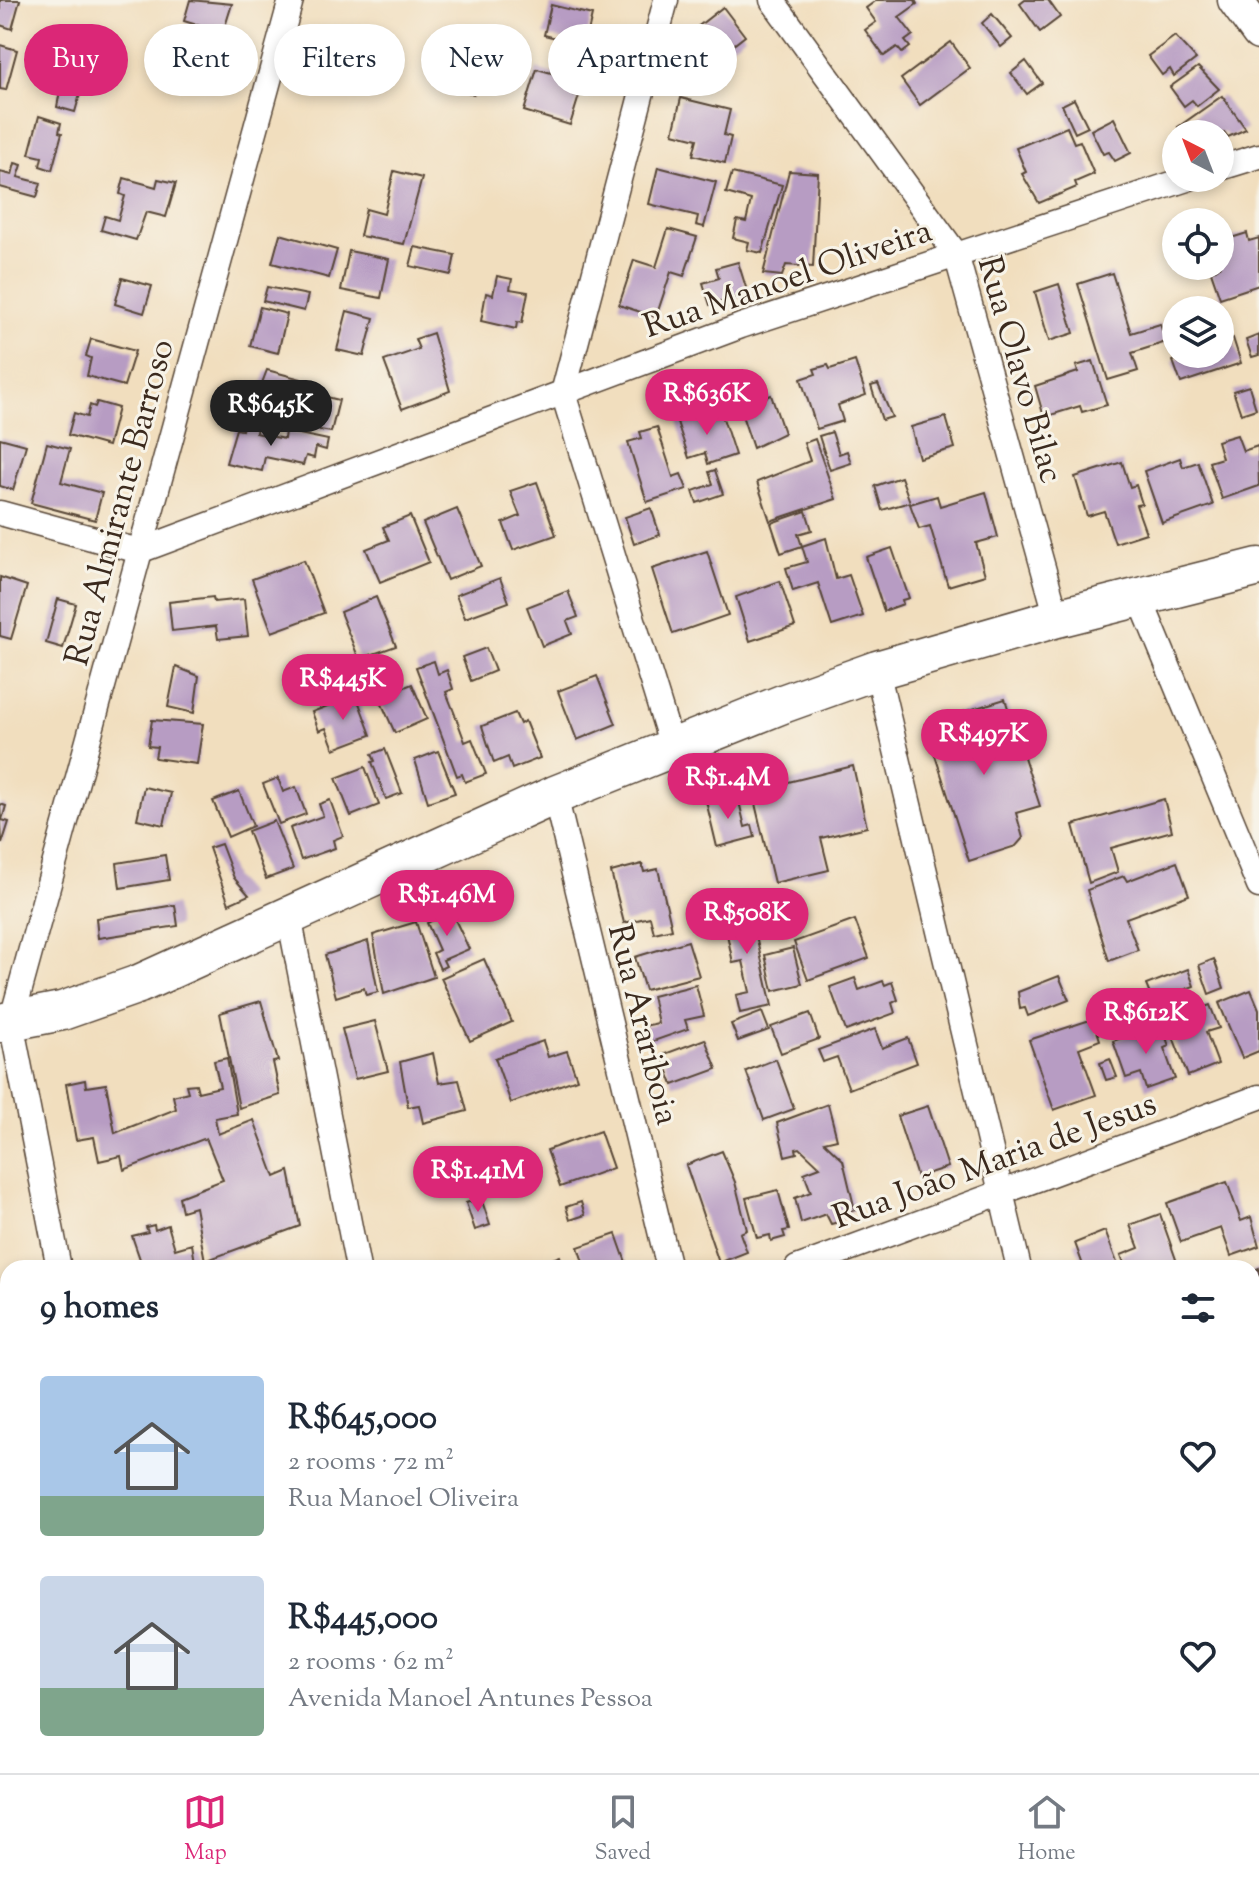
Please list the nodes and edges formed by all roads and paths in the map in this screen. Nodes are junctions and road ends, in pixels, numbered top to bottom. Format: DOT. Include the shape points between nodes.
graph roads {
  1 [pos="291,0"];
  2 [pos="666,0"];
  3 [pos="772,0"];
  4 [pos="1235,0"];
  5 [pos="1259,33"];
  6 [pos="1259,156"];
  7 [pos="1234,164"];
  8 [pos="1162,187"];
  9 [pos="956,254"];
  10 [pos="563,393"];
  11 [pos="0,513"];
  12 [pos="139,551"];
  13 [pos="1259,567"];
  14 [pos="1139,596"];
  15 [pos="1057,618"];
  16 [pos="877,670"];
  17 [pos="672,746"];
  18 [pos="555,795"];
  19 [pos="1259,886"];
  20 [pos="289,916"];
  21 [pos="5,1022"];
  22 [pos="1259,1097"];
  23 [pos="1001,1192"];
  24 [pos="57,1260"];
  25 [pos="356,1260"];
  26 [pos="667,1260"];
  27 [pos="818,1260"];
  28 [pos="1017,1260"];
  1 -- 12 [label="street, Rua Almirante Barroso"];
  2 -- 10 [label="street"];
  3 -- 9 [label="street, Rua Olavo Bilac"];
  4 -- 5 [label="street"];
  6 -- 7 [label="street"];
  8 -- 9 [label="street, Rua Manoel Oliveira"];
  9 -- 10 [label="street, Rua Manoel Oliveira" via="811,301"];
  9 -- 15 [label="street, Rua Olavo Bilac"];
  10 -- 12 [label="street, Rua Manoel Oliveira"];
  10 -- 17 [label="street"];
  11 -- 12 [label="street"];
  12 -- 21 [label="street, Rua Almirante Barroso"];
  13 -- 14 [label="main road"];
  14 -- 15 [label="main road"];
  14 -- 19 [label="street"];
  15 -- 16 [label="main road"];
  16 -- 17 [label="main road"];
  16 -- 23 [label="street"];
  17 -- 18 [label="main road"];
  18 -- 20 [label="main road"];
  18 -- 26 [label="street, Rua Arariboia"];
  20 -- 21 [label="main road" via="139,984 62,1011"];
  20 -- 25 [label="street"];
  21 -- 24 [label="street"];
  22 -- 23 [label="street, Rua João Maria de Jesus"];
  23 -- 27 [label="street, Rua João Maria de Jesus"];
  23 -- 28 [label="street"];
}
